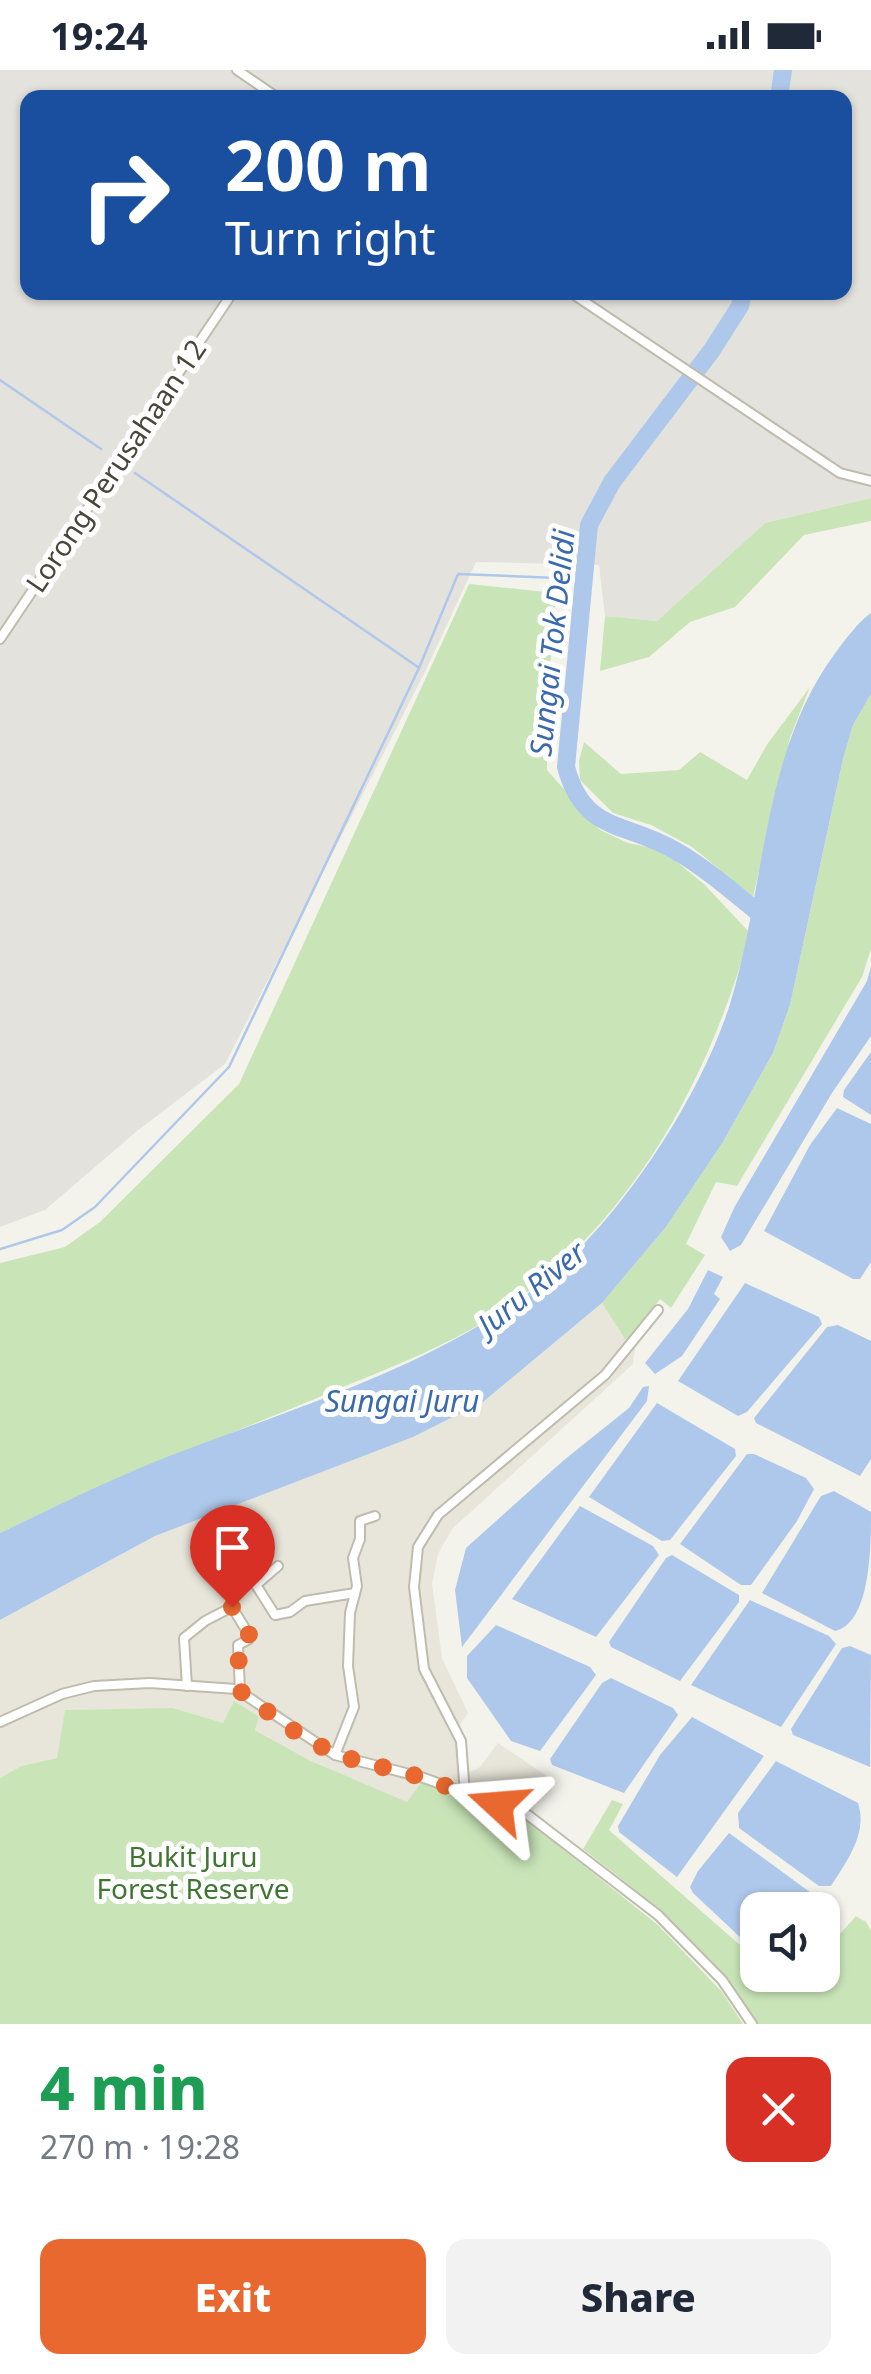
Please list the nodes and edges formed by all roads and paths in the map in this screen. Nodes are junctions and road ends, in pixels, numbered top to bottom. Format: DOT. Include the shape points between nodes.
graph roads {
  1 [pos="237,70"];
  2 [pos="266,90"];
  3 [pos="228,300"];
  4 [pos="582,300"];
  5 [pos="871,481"];
  6 [pos="0,639"];
  7 [pos="658,1310"];
  8 [pos="375,1516"];
  9 [pos="278,1566"];
  10 [pos="355,1593"];
  11 [pos="187,1686"];
  12 [pos="240,1691"];
  13 [pos="0,1722"];
  14 [pos="336,1755"];
  15 [pos="465,1794"];
  16 [pos="752,2024"];
  1 -- 2 [label="street"];
  3 -- 6 [label="street, Lorong Perusahaan 12"];
  4 -- 5 [label="street" via="840,473"];
  7 -- 15 [label="street" via="604,1375 438,1515 418,1547 414,1586 424,1669 460,1741"];
  8 -- 10 [label="street" via="360,1521"];
  9 -- 10 [label="street" via="256,1585 275,1615 306,1601"];
  10 -- 14 [label="street" via="348,1666 354,1707"];
  11 -- 12 [label="street"];
  11 -- 12 [label="street" via="184,1638 232,1607 249,1634 238,1645"];
  11 -- 13 [label="street" via="94,1686"];
  12 -- 14 [label="street"];
  14 -- 15 [label="street"];
  15 -- 16 [label="street" via="528,1815 632,1895 722,1980"];
}
